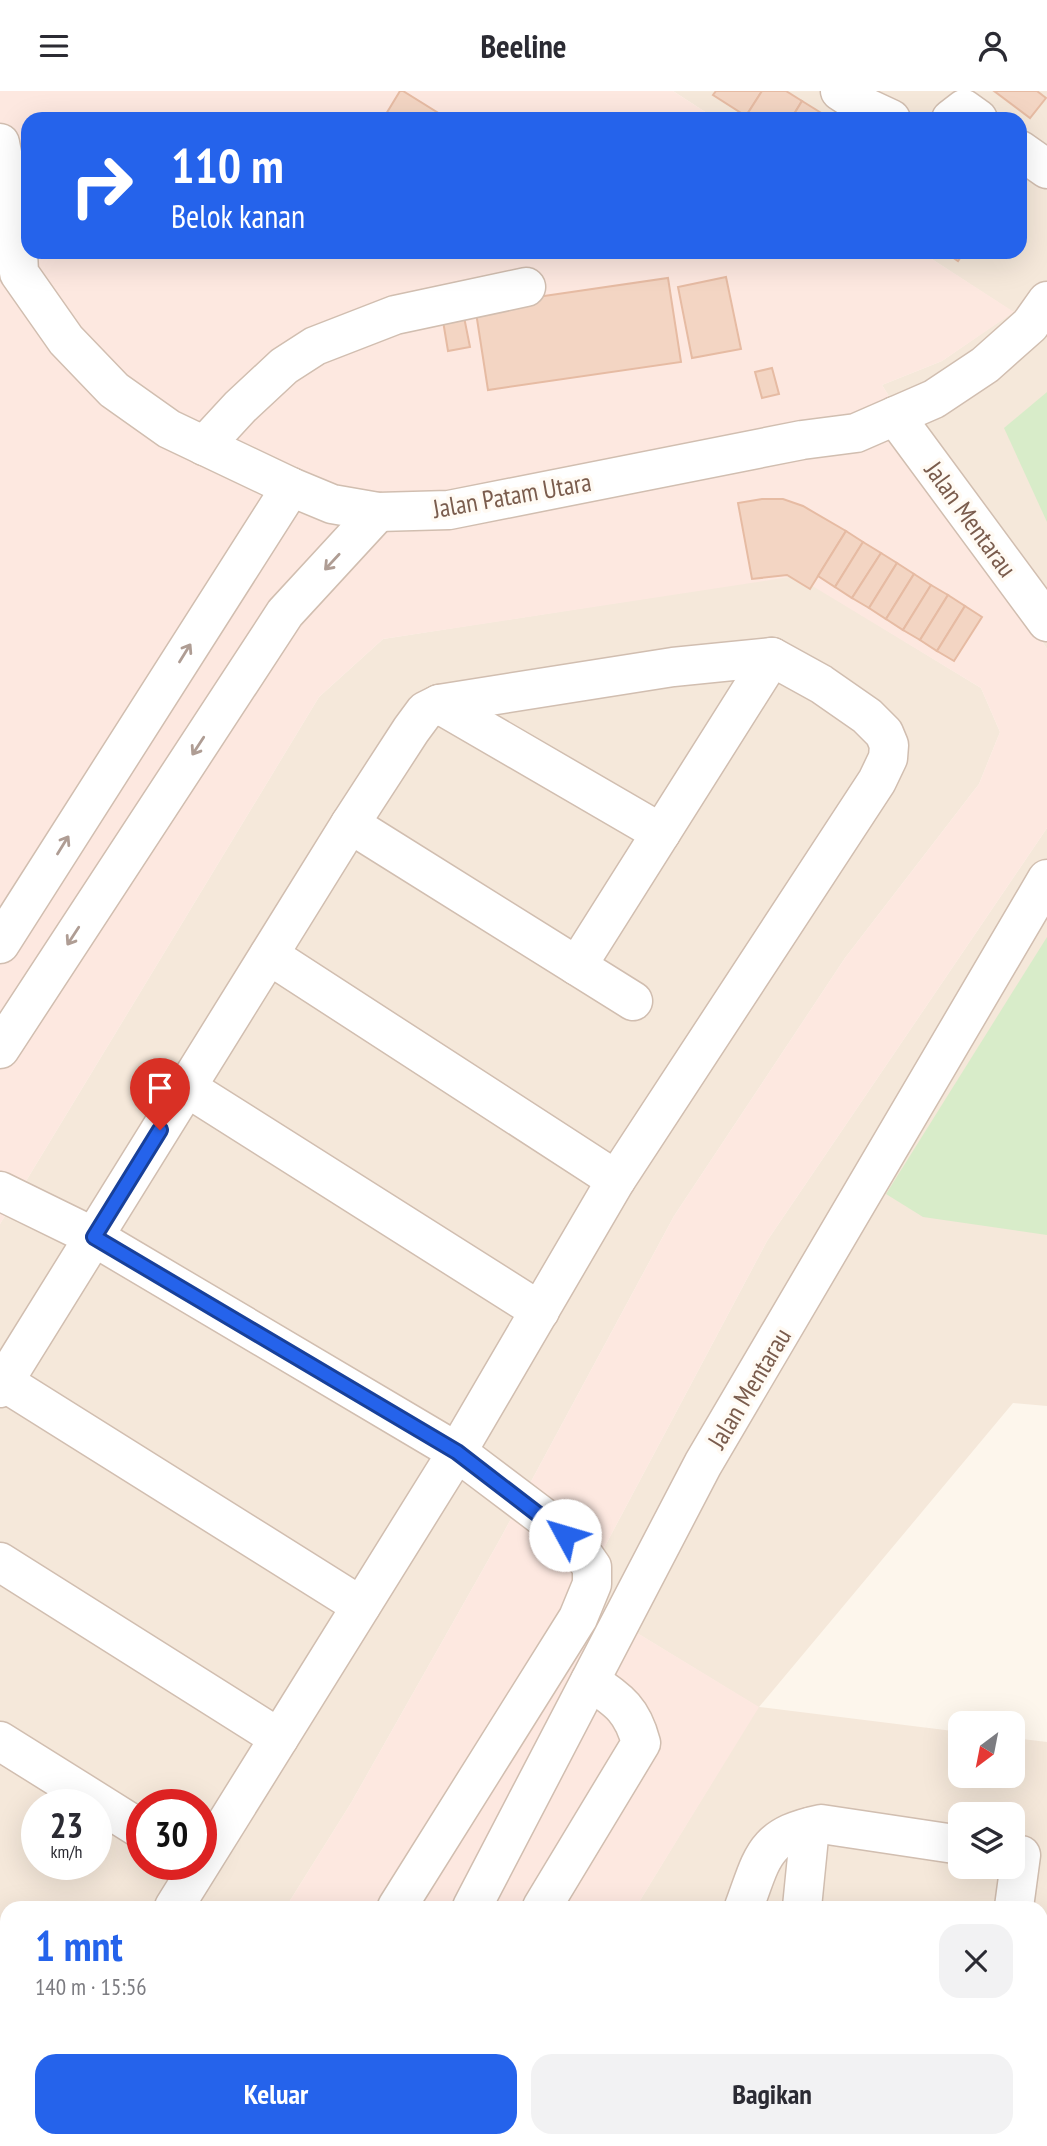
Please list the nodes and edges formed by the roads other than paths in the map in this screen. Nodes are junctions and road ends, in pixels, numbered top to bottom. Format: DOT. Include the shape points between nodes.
graph roads {
  1 [pos="840,91"];
  2 [pos="876,112"];
  3 [pos="0,143"];
  4 [pos="1027,155"];
  5 [pos="1047,169"];
  6 [pos="10,268"];
  7 [pos="526,287"];
  8 [pos="1047,301"];
  9 [pos="895,416"];
  10 [pos="204,446"];
  11 [pos="290,487"];
  12 [pos="378,512"];
  13 [pos="1047,622"];
  14 [pos="772,657"];
  15 [pos="439,704"];
  16 [pos="350,824"];
  17 [pos="661,833"];
  18 [pos="1047,879"];
  19 [pos="0,944"];
  20 [pos="269,955"];
  21 [pos="577,966"];
  22 [pos="633,1001"];
  23 [pos="0,1049"];
  24 [pos="186,1087"];
  25 [pos="616,1180"];
  26 [pos="0,1191"];
  27 [pos="94,1237"];
  28 [pos="540,1311"];
  29 [pos="2,1385"];
  30 [pos="457,1452"];
  31 [pos="0,1562"];
  32 [pos="361,1606"];
  33 [pos="590,1681"];
  34 [pos="279,1738"];
  35 [pos="0,1741"];
  36 [pos="126,1820"];
  37 [pos="810,1827"];
  38 [pos="217,1835"];
  39 [pos="948,1843"];
  40 [pos="1027,1856"];
  41 [pos="189,1880"];
  42 [pos="177,1901"];
  43 [pos="401,1901"];
  44 [pos="475,1901"];
  45 [pos="546,1901"];
  46 [pos="746,1901"];
  47 [pos="803,1901"];
  48 [pos="1016,1901"];
  1 -- 2 [label="street"];
  3 -- 6 [label="street, Jalan Patam Utara" via="17,230"];
  4 -- 5 [label="street"];
  6 -- 10 [label="street, Jalan Patam Utara" via="66,340 114,390 169,429"];
  7 -- 10 [label="street" via="395,315 315,347 284,366"];
  8 -- 9 [label="street, Jalan Patam Utara" via="1030,325 985,365 934,399"];
  9 -- 12 [label="street, Jalan Patam Utara" via="856,433 449,510"];
  9 -- 13 [label="street, Jalan Mentarau"];
  10 -- 11 [label="street, Jalan Patam Utara"];
  11 -- 12 [label="street, Jalan Patam Utara" via="332,504"];
  19 -- 11 [label="street, one-way"];
  12 -- 23 [label="street, one-way" via="285,613"];
  14 -- 15 [label="street" via="673,667"];
  14 -- 17 [label="street"];
  14 -- 25 [label="street" via="867,716 884,733 888,758"];
  15 -- 16 [label="street" via="425,711"];
  15 -- 17 [label="street"];
  16 -- 20 [label="street"];
  16 -- 21 [label="street"];
  17 -- 21 [label="street"];
  18 -- 33 [label="street, Jalan Mentarau" via="703,1464"];
  20 -- 24 [label="street"];
  20 -- 25 [label="street"];
  21 -- 22 [label="street"];
  24 -- 27 [label="street"];
  24 -- 28 [label="street"];
  25 -- 28 [label="street"];
  26 -- 27 [label="street"];
  27 -- 29 [label="street"];
  27 -- 30 [label="street"];
  28 -- 30 [label="street"];
  29 -- 32 [label="street"];
  30 -- 32 [label="street"];
  30 -- 43 [label="street" via="578,1547 592,1567 592,1584 578,1618"];
  31 -- 34 [label="street"];
  32 -- 34 [label="street"];
  33 -- 44 [label="street, Jalan Mentarau"];
  33 -- 45 [label="street" via="620,1701 636,1723 641,1743"];
  34 -- 38 [label="street"];
  35 -- 36 [label="street"];
  37 -- 39 [label="street" via="847,1827"];
  37 -- 46 [label="street" via="784,1835 771,1845"];
  37 -- 47 [label="street"];
  40 -- 48 [label="street"];
  41 -- 42 [label="street"];
}
